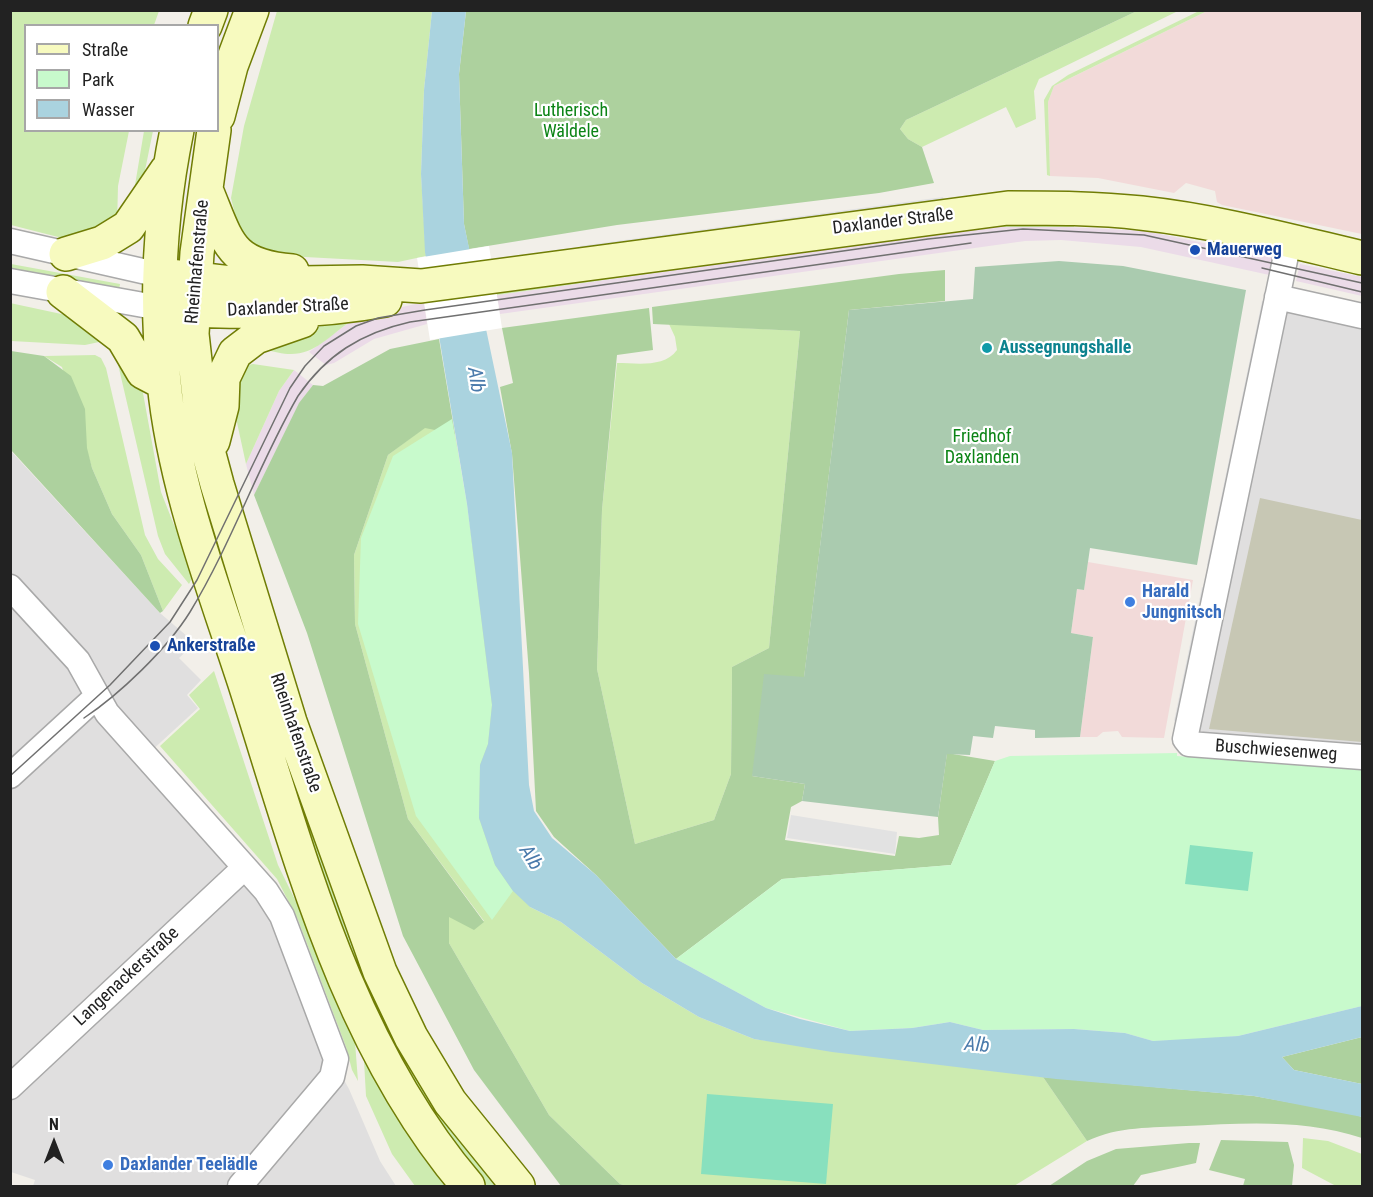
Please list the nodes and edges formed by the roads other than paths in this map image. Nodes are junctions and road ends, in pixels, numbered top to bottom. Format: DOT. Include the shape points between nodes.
graph roads {
  1 [pos="252,10"];
  2 [pos="219,113"];
  3 [pos="177,132"];
  4 [pos="214,132"];
  5 [pos="170,166"];
  6 [pos="205,186"];
  7 [pos="10,241"];
  8 [pos="1289,241"];
  9 [pos="66,254"];
  10 [pos="1362,258"];
  11 [pos="160,275"];
  12 [pos="10,280"];
  13 [pos="63,292"];
  14 [pos="362,293"];
  15 [pos="194,295"];
  16 [pos="1277,297"];
  17 [pos="160,308"];
  18 [pos="1362,316"];
  19 [pos="164,383"];
  20 [pos="209,454"];
  21 [pos="10,587"];
  22 [pos="96,697"];
  23 [pos="1362,757"];
  24 [pos="10,776"];
  25 [pos="244,868"];
  26 [pos="10,1087"];
  27 [pos="240,1186"];
  28 [pos="468,1186"];
  29 [pos="518,1186"];
  1 -- 2 [label="main road"];
  3 -- 5 [label="main road, Rheinhafenstraße"];
  4 -- 6 [label="main road, Rheinhafenstraße"];
  5 -- 9 [label="main road" via="128,227 102,243"];
  5 -- 11 [label="main road, Rheinhafenstraße"];
  6 -- 14 [label="main road" via="220,227 245,259 266,268 323,274"];
  6 -- 15 [label="main road, Rheinhafenstraße"];
  7 -- 9 [label="street, Daxlander Straße"];
  8 -- 10 [label="main road, Daxlander Straße"];
  8 -- 14 [label="main road, Daxlander Straße" via="1144,213 1008,208"];
  8 -- 16 [label="street"];
  9 -- 11 [label="street, Daxlander Straße"];
  11 -- 15 [label="main road, Daxlander Straße"];
  11 -- 17 [label="main road, Rheinhafenstraße"];
  12 -- 13 [label="street, Daxlander Straße"];
  13 -- 17 [label="street, Daxlander Straße"];
  13 -- 19 [label="main road" via="123,338 143,372"];
  14 -- 15 [label="main road, Daxlander Straße" via="280,285"];
  14 -- 20 [label="main road" via="266,332 235,353 223,378 219,424"];
  15 -- 17 [label="main road, Daxlander Straße"];
  15 -- 20 [label="main road, Rheinhafenstraße" via="196,384"];
  16 -- 18 [label="street"];
  16 -- 23 [label="street, Buschwiesenweg" via="1185,739 1189,744"];
  17 -- 19 [label="main road, Rheinhafenstraße"];
  19 -- 28 [label="main road, Rheinhafenstraße" via="178,468 208,571 349,993 401,1095"];
  20 -- 29 [label="main road, Rheinhafenstraße" via="290,722 380,972 411,1037 450,1102"];
  21 -- 22 [label="street" via="78,661"];
  22 -- 24 [label="street"];
  22 -- 25 [label="street"];
  25 -- 26 [label="street, Langenackerstraße"];
  25 -- 27 [label="street" via="282,916 336,1059 336,1068"];
}
